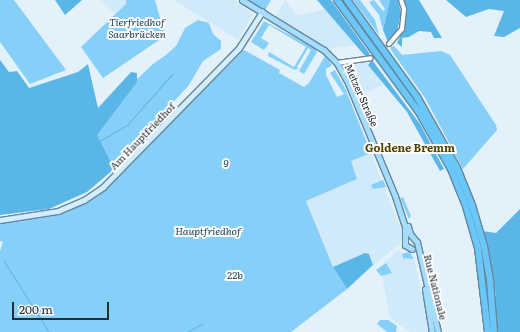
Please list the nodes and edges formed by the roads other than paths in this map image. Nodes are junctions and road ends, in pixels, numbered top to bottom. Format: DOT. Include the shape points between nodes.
graph roads {
  1 [pos="242,0"];
  2 [pos="337,0"];
  3 [pos="347,0"];
  4 [pos="401,0"];
  5 [pos="262,12"];
  6 [pos="389,44"];
  7 [pos="371,58"];
  8 [pos="337,63"];
  9 [pos="455,171"];
  10 [pos="463,191"];
  11 [pos="395,196"];
  12 [pos="0,220"];
  13 [pos="412,237"];
  14 [pos="406,240"];
  15 [pos="414,247"];
  16 [pos="432,332"];
  17 [pos="438,332"];
  18 [pos="488,332"];
  19 [pos="494,332"];
  1 -- 5 [label="main road, Metzer Straße"];
  2 -- 9 [label="highway" via="419,112"];
  3 -- 9 [label="highway" via="417,97"];
  4 -- 6 [label="street" via="404,9 402,29"];
  5 -- 8 [label="main road, Metzer Straße" via="324,50"];
  5 -- 12 [label="main road, Am Hauptfriedhof" via="239,48 103,187 84,200 58,211"];
  7 -- 8 [label="street"];
  8 -- 11 [label="main road, Metzer Straße" via="352,92"];
  9 -- 10 [label="highway"];
  10 -- 18 [label="highway" via="478,248"];
  10 -- 19 [label="highway" via="480,232 488,264"];
  11 -- 13 [label="main road, Metzer Straße"];
  11 -- 14 [label="main road, Metzer Straße" via="403,218"];
  13 -- 14 [label="main road"];
  13 -- 15 [label="main road, Metzer Straße" via="416,241"];
  14 -- 15 [label="main road" via="406,247"];
  15 -- 16 [label="main road, Rue Nationale"];
  15 -- 17 [label="main road, Rue Nationale"];
}
